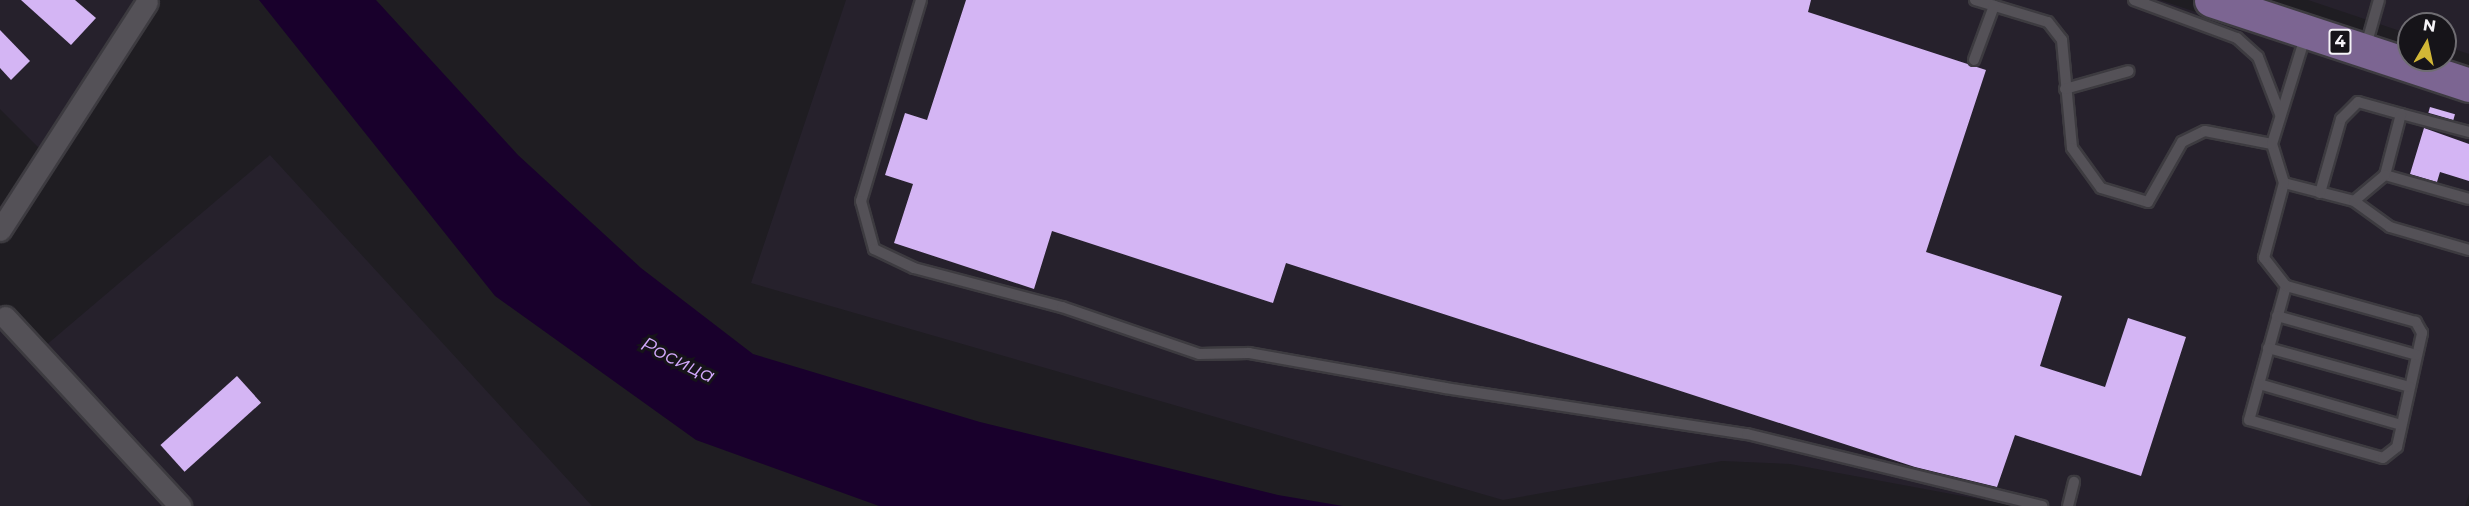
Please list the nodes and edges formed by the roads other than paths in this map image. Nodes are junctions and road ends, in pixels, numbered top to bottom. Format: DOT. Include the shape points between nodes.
graph roads {
  1 [pos="921,0"];
  2 [pos="1975,0"];
  3 [pos="2134,0"];
  4 [pos="2211,0"];
  5 [pos="2379,0"];
  6 [pos="147,2"];
  7 [pos="1994,6"];
  8 [pos="2307,31"];
  9 [pos="2364,50"];
  10 [pos="1974,60"];
  11 [pos="2129,71"];
  12 [pos="2469,85"];
  13 [pos="2065,89"];
  14 [pos="2280,114"];
  15 [pos="2402,114"];
  16 [pos="2469,132"];
  17 [pos="2272,144"];
  18 [pos="2385,175"];
  19 [pos="2284,183"];
  20 [pos="2320,193"];
  21 [pos="2469,198"];
  22 [pos="2354,201"];
  23 [pos="0,230"];
  24 [pos="2469,250"];
  25 [pos="2286,286"];
  26 [pos="2,316"];
  27 [pos="2277,316"];
  28 [pos="2268,348"];
  29 [pos="2417,355"];
  30 [pos="2259,384"];
  31 [pos="2410,387"];
  32 [pos="2402,425"];
  33 [pos="2074,482"];
  34 [pos="180,506"];
  35 [pos="2042,506"];
  36 [pos="2068,506"];
  1 -- 35 [label="lane" via="861,201 874,249 914,268 1062,307 1199,354 1249,353 1445,388 1747,434"];
  2 -- 7 [label="lane"];
  3 -- 14 [label="lane" via="2237,38 2258,57"];
  4 -- 8 [label="main road, 4"];
  5 -- 9 [label="lane"];
  6 -- 23 [label="street"];
  7 -- 10 [label="lane"];
  7 -- 13 [label="lane" via="2048,22 2062,40"];
  8 -- 9 [label="main road, 4"];
  8 -- 14 [label="lane"];
  9 -- 12 [label="main road, 4"];
  11 -- 13 [label="lane"];
  13 -- 17 [label="lane" via="2072,148 2101,188 2148,202 2182,142 2205,131"];
  14 -- 17 [label="lane"];
  15 -- 16 [label="lane"];
  15 -- 18 [label="lane"];
  15 -- 20 [label="lane" via="2358,102 2341,119"];
  17 -- 19 [label="lane"];
  18 -- 21 [label="lane"];
  18 -- 22 [label="lane"];
  19 -- 20 [label="lane"];
  19 -- 25 [label="lane" via="2264,258"];
  20 -- 22 [label="lane"];
  22 -- 24 [label="lane" via="2390,227"];
  25 -- 27 [label="lane"];
  25 -- 29 [label="lane" via="2416,322 2422,333"];
  26 -- 34 [label="street"];
  27 -- 28 [label="lane"];
  27 -- 29 [label="lane"];
  28 -- 30 [label="lane"];
  28 -- 31 [label="lane"];
  29 -- 31 [label="lane"];
  30 -- 32 [label="lane"];
  30 -- 32 [label="lane" via="2249,420 2384,458 2397,447"];
  31 -- 32 [label="lane"];
  33 -- 36 [label="lane"];
}
